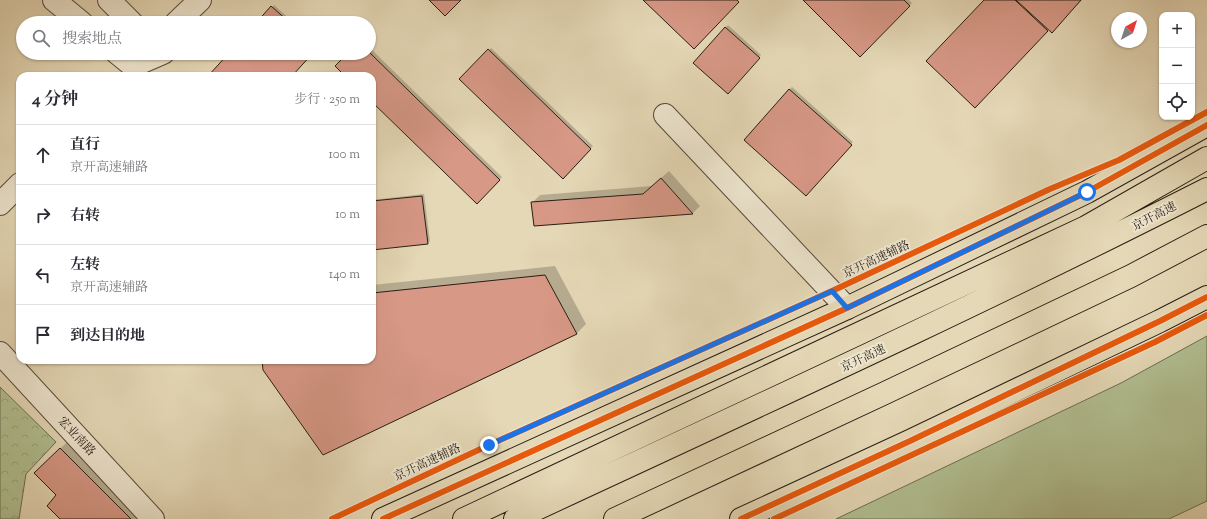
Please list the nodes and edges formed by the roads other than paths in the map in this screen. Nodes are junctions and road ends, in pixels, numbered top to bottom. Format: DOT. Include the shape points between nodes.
graph roads {
  1 [pos="54,0"];
  2 [pos="109,0"];
  3 [pos="200,0"];
  4 [pos="217,0"];
  5 [pos="73,16"];
  6 [pos="125,16"];
  7 [pos="183,16"];
  8 [pos="201,16"];
  9 [pos="665,115"];
  10 [pos="1207,124"];
  11 [pos="1207,158"];
  12 [pos="16,188"];
  13 [pos="1207,189"];
  14 [pos="0,204"];
  15 [pos="1207,236"];
  16 [pos="1207,297"];
  17 [pos="847,308"];
  18 [pos="0,354"];
  19 [pos="153,519"];
  20 [pos="383,519"];
  21 [pos="464,519"];
  22 [pos="515,519"];
  23 [pos="615,519"];
  24 [pos="741,519"];
  1 -- 5 [label="street"];
  2 -- 6 [label="street"];
  3 -- 7 [label="street"];
  4 -- 8 [label="street"];
  9 -- 17 [label="street"];
  10 -- 17 [label="main road" via="1087,192"];
  11 -- 21 [label="main road" via="1086,228"];
  12 -- 14 [label="street"];
  13 -- 22 [label="main road, 京开高速" via="867,356"];
  15 -- 23 [label="main road" via="1131,276"];
  16 -- 24 [label="main road" via="910,441"];
  17 -- 20 [label="main road"];
  18 -- 19 [label="street, 宏业南路"];
}
